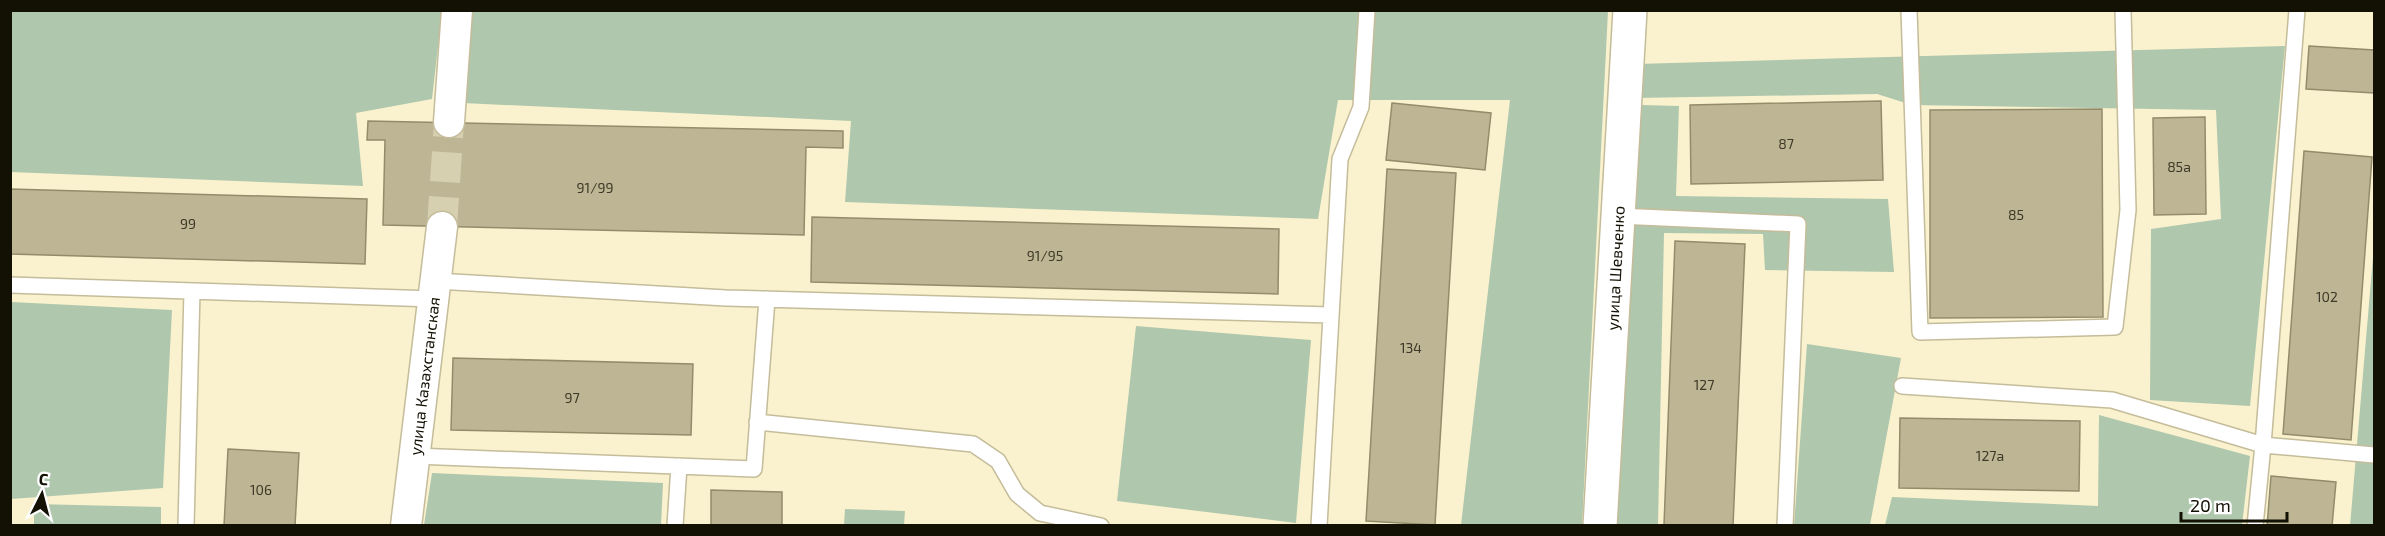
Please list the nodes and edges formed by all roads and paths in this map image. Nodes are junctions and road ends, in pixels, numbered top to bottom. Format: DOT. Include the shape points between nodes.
graph roads {
  1 [pos="457,10"];
  2 [pos="1367,10"];
  3 [pos="1630,10"];
  4 [pos="1909,10"];
  5 [pos="2123,10"];
  6 [pos="2297,10"];
  7 [pos="449,122"];
  8 [pos="1618,216"];
  9 [pos="442,227"];
  10 [pos="10,285"];
  11 [pos="435,290"];
  12 [pos="192,291"];
  13 [pos="767,299"];
  14 [pos="1330,315"];
  15 [pos="1902,386"];
  16 [pos="757,422"];
  17 [pos="2263,445"];
  18 [pos="2374,455"];
  19 [pos="415,456"];
  20 [pos="679,466"];
  21 [pos="186,525"];
  22 [pos="406,525"];
  23 [pos="675,525"];
  24 [pos="1101,525"];
  25 [pos="1319,525"];
  26 [pos="1600,525"];
  27 [pos="1785,525"];
  28 [pos="2255,525"];
  1 -- 7 [label="street"];
  2 -- 14 [label="lane" via="1361,107 1340,159"];
  3 -- 8 [label="street, улица Шевченко"];
  4 -- 5 [label="lane" via="1920,332 2115,327 2128,210"];
  6 -- 17 [label="lane"];
  8 -- 26 [label="street, улица Шевченко"];
  8 -- 27 [label="lane" via="1798,224"];
  9 -- 11 [label="street, улица Казахстанская"];
  10 -- 12 [label="lane"];
  11 -- 12 [label="lane"];
  11 -- 13 [label="lane"];
  11 -- 19 [label="street, улица Казахстанская"];
  12 -- 21 [label="lane"];
  13 -- 14 [label="lane"];
  13 -- 16 [label="lane"];
  14 -- 25 [label="lane"];
  15 -- 17 [label="lane" via="2112,400"];
  16 -- 20 [label="lane" via="754,469"];
  16 -- 24 [label="lane" via="973,444 998,461 1017,494 1040,513"];
  17 -- 18 [label="lane"];
  17 -- 28 [label="lane"];
  19 -- 20 [label="lane"];
  19 -- 22 [label="street, улица Казахстанская"];
  20 -- 23 [label="lane"];
}
